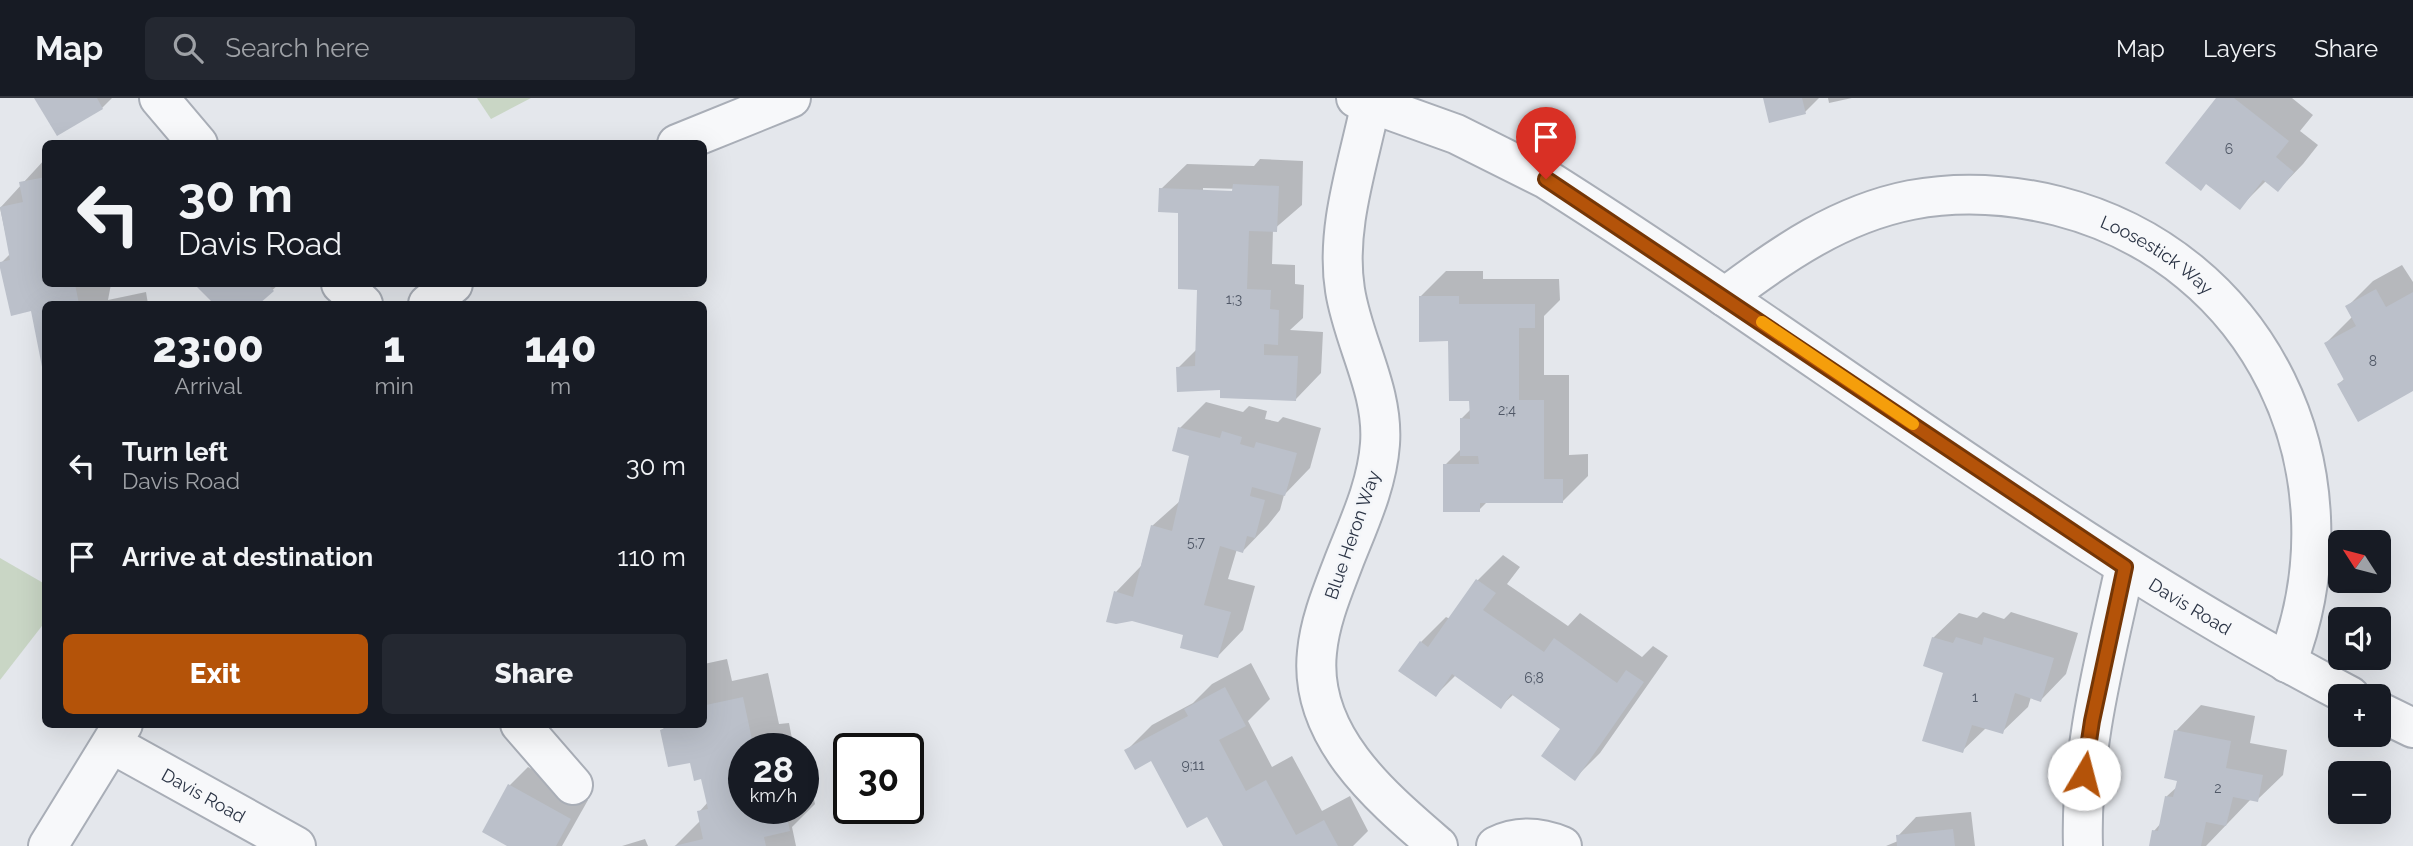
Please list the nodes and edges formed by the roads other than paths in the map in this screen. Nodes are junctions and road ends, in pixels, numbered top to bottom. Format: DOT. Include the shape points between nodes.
graph roads {
  1 [pos="159,98"];
  2 [pos="790,98"];
  3 [pos="1364,100"];
  4 [pos="195,140"];
  5 [pos="687,140"];
  6 [pos="344,287"];
  7 [pos="449,287"];
  8 [pos="1725,297"];
  9 [pos="360,301"];
  10 [pos="432,301"];
  11 [pos="2125,567"];
  12 [pos="2287,663"];
  13 [pos="2328,684"];
  14 [pos="2391,717"];
  15 [pos="523,728"];
  16 [pos="2413,728"];
  17 [pos="118,734"];
  18 [pos="573,785"];
  19 [pos="48,846"];
  20 [pos="296,846"];
  21 [pos="1438,846"];
  22 [pos="1496,846"];
  23 [pos="1562,846"];
  24 [pos="2083,846"];
  1 -- 4 [label="street"];
  2 -- 5 [label="street"];
  3 -- 8 [label="street, Davis Road" via="1456,134 1546,179"];
  3 -- 21 [label="street, Blue Heron Way" via="1341,262 1352,320 1373,385 1380,443 1374,480 1320,628 1317,680 1329,726 1341,747 1383,796"];
  6 -- 9 [label="street"];
  7 -- 10 [label="street"];
  8 -- 11 [label="street, Davis Road"];
  8 -- 12 [label="street, Loosestick Way" via="1830,227 1911,201 1953,195 2039,201 2119,227 2158,249 2225,305 2264,359 2293,418 2312,505 2312,549 2307,593"];
  11 -- 12 [label="street, Davis Road"];
  11 -- 24 [label="street" via="2084,774"];
  12 -- 13 [label="street, Davis Road"];
  14 -- 16 [label="street"];
  15 -- 18 [label="street"];
  17 -- 19 [label="street, Davis Road"];
  17 -- 20 [label="street, Davis Road"];
  22 -- 23 [label="street" via="1532,838"];
}
